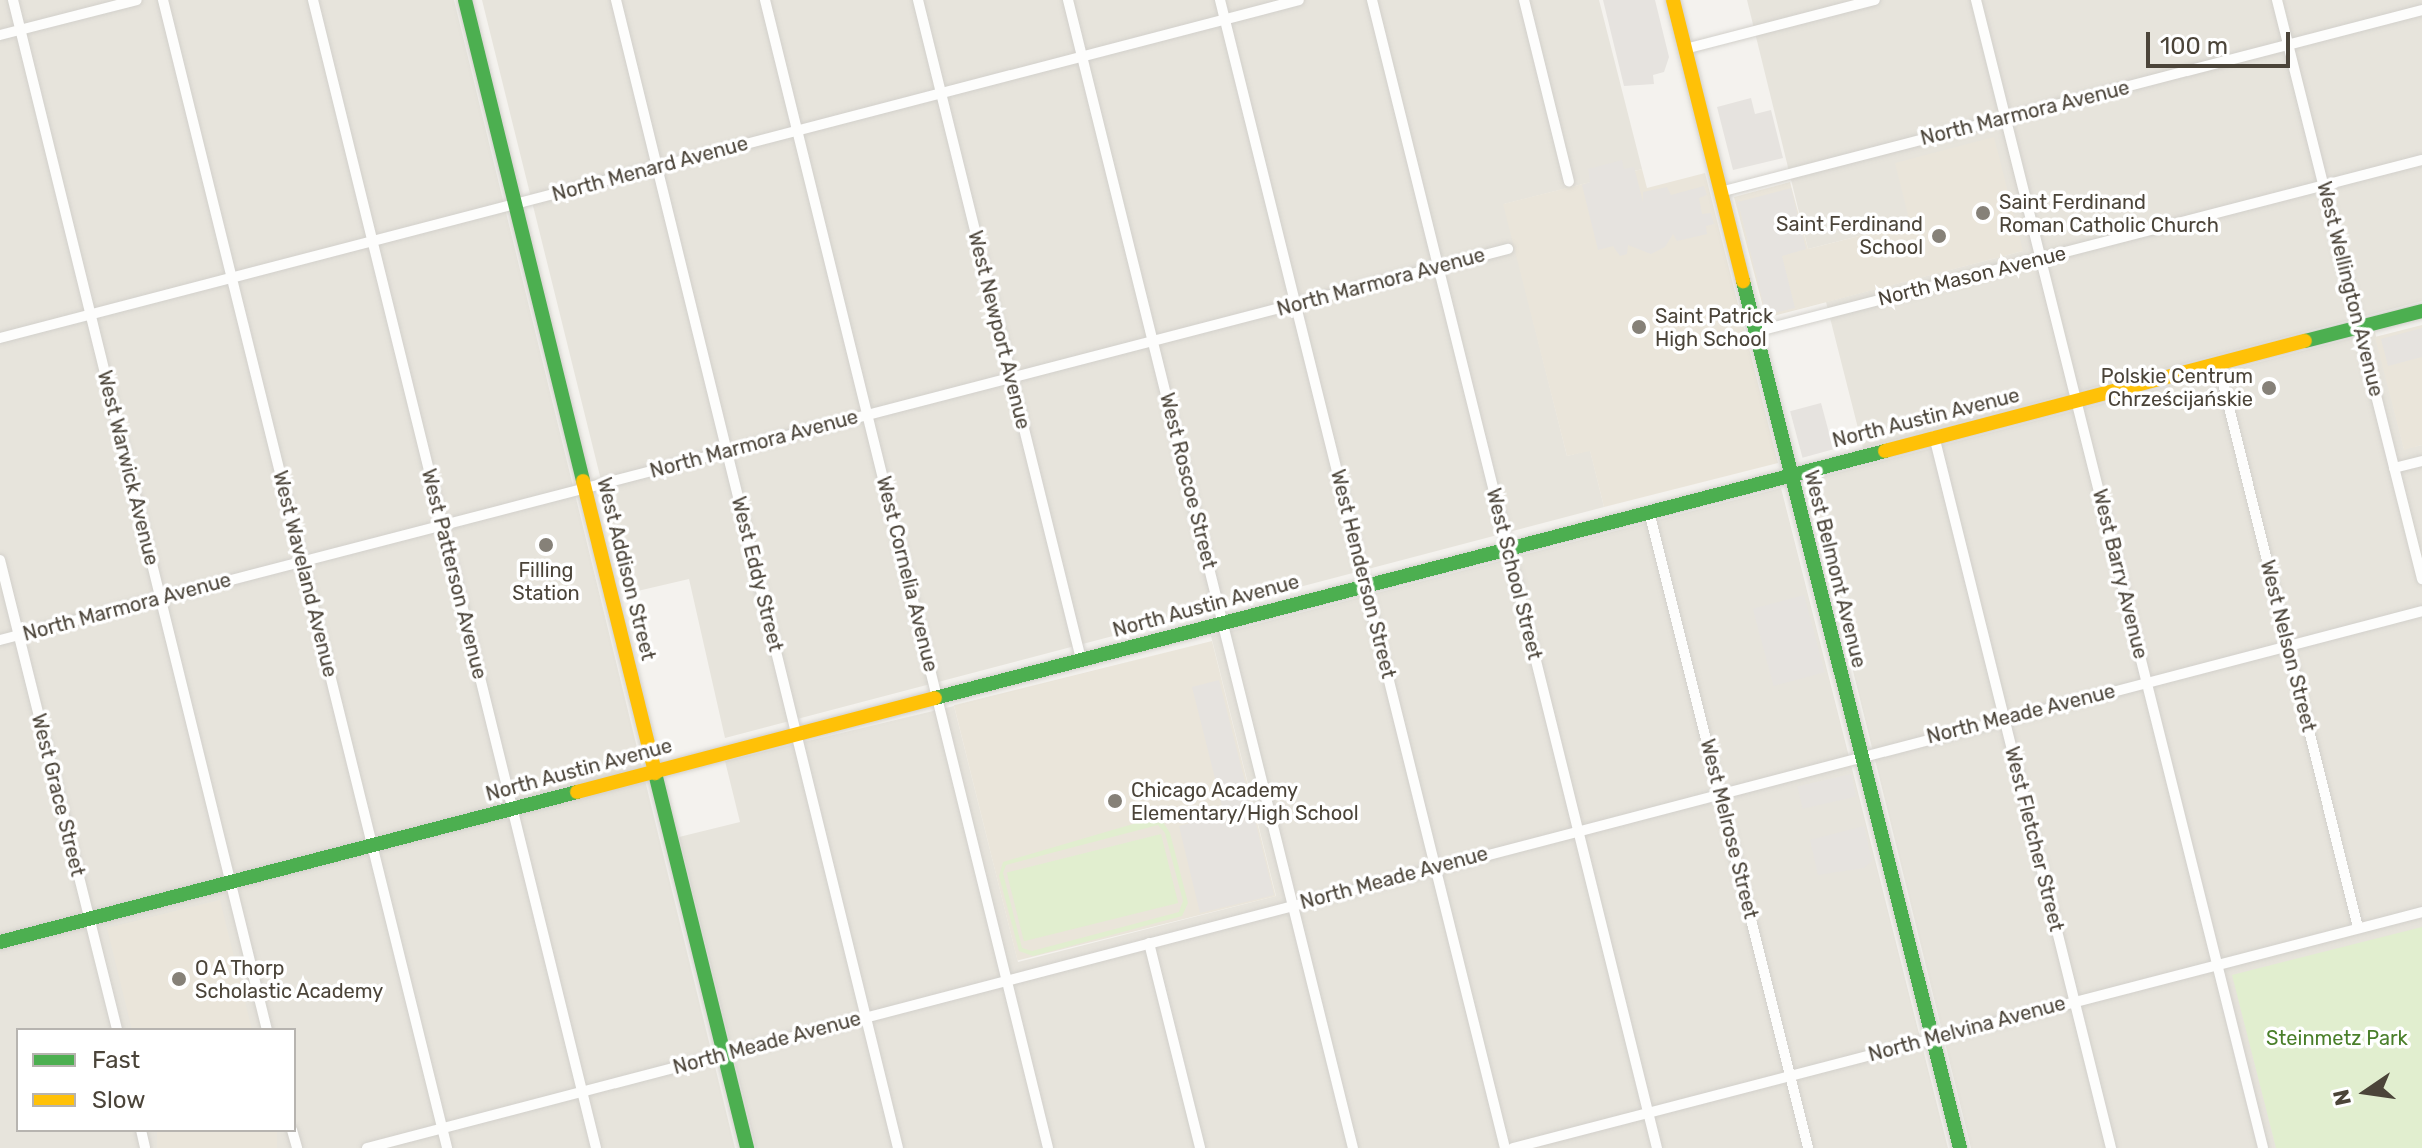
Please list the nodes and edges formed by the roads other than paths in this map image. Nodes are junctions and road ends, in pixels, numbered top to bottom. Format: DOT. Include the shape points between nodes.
graph roads {
  1 [pos="13,0"];
  2 [pos="137,0"];
  3 [pos="163,0"];
  4 [pos="313,0"];
  5 [pos="465,0"];
  6 [pos="616,0"];
  7 [pos="765,0"];
  8 [pos="918,0"];
  9 [pos="1068,0"];
  10 [pos="1220,0"];
  11 [pos="1299,0"];
  12 [pos="1372,0"];
  13 [pos="1524,0"];
  14 [pos="1673,0"];
  15 [pos="1875,0"];
  16 [pos="1976,0"];
  17 [pos="2277,0"];
  18 [pos="2422,10"];
  19 [pos="1225,19"];
  20 [pos="20,30"];
  21 [pos="0,35"];
  22 [pos="2289,45"];
  23 [pos="1685,49"];
  24 [pos="1082,56"];
  25 [pos="940,93"];
  26 [pos="2005,118"];
  27 [pos="797,131"];
  28 [pos="2422,160"];
  29 [pos="657,167"];
  30 [pos="1569,182"];
  31 [pos="2324,185"];
  32 [pos="1720,192"];
  33 [pos="514,204"];
  34 [pos="372,241"];
  35 [pos="1508,249"];
  36 [pos="2041,258"];
  37 [pos="1438,267"];
  38 [pos="232,278"];
  39 [pos="1296,304"];
  40 [pos="2422,311"];
  41 [pos="90,315"];
  42 [pos="2359,327"];
  43 [pos="1755,332"];
  44 [pos="0,338"];
  45 [pos="1153,341"];
  46 [pos="2218,363"];
  47 [pos="1011,378"];
  48 [pos="2076,400"];
  49 [pos="868,415"];
  50 [pos="1934,436"];
  51 [pos="727,451"];
  52 [pos="2422,461"];
  53 [pos="2394,468"];
  54 [pos="1791,473"];
  55 [pos="586,488"];
  56 [pos="1649,511"];
  57 [pos="442,525"];
  58 [pos="1507,548"];
  59 [pos="0,560"];
  60 [pos="302,562"];
  61 [pos="2422,579"];
  62 [pos="1366,585"];
  63 [pos="161,598"];
  64 [pos="2422,611"];
  65 [pos="1223,622"];
  66 [pos="19,635"];
  67 [pos="0,640"];
  68 [pos="2288,645"];
  69 [pos="1081,659"];
  70 [pos="2147,682"];
  71 [pos="937,697"];
  72 [pos="2004,719"];
  73 [pos="797,734"];
  74 [pos="1861,755"];
  75 [pos="654,771"];
  76 [pos="1719,793"];
  77 [pos="513,808"];
  78 [pos="1578,830"];
  79 [pos="372,845"];
  80 [pos="1436,867"];
  81 [pos="231,881"];
  82 [pos="1293,905"];
  83 [pos="2422,912"];
  84 [pos="89,918"];
  85 [pos="2358,928"];
  86 [pos="0,942"];
  87 [pos="1149,943"];
  88 [pos="2217,964"];
  89 [pos="1007,980"];
  90 [pos="2074,1001"];
  91 [pos="866,1017"];
  92 [pos="116,1028"];
  93 [pos="267,1028"];
  94 [pos="1932,1038"];
  95 [pos="724,1055"];
  96 [pos="1790,1075"];
  97 [pos="582,1092"];
  98 [pos="1648,1112"];
  99 [pos="442,1128"];
  100 [pos="367,1148"];
  101 [pos="447,1148"];
  102 [pos="596,1148"];
  103 [pos="747,1148"];
  104 [pos="898,1148"];
  105 [pos="1048,1148"];
  106 [pos="1200,1148"];
  107 [pos="1353,1148"];
  108 [pos="1505,1148"];
  109 [pos="1513,1148"];
  110 [pos="1657,1148"];
  111 [pos="1808,1148"];
  112 [pos="1960,1148"];
  113 [pos="2111,1148"];
  114 [pos="2263,1148"];
  1 -- 20 [label="street, West Warwick Avenue"];
  2 -- 20 [label="street"];
  3 -- 38 [label="street, West Waveland Avenue"];
  4 -- 34 [label="street, West Patterson Avenue"];
  5 -- 33 [label="street, West Addison Street"];
  6 -- 29 [label="street, West Eddy Street"];
  7 -- 27 [label="street, West Cornelia Avenue"];
  8 -- 25 [label="street, West Newport Avenue"];
  9 -- 24 [label="street, West Roscoe Street"];
  10 -- 19 [label="street, West Henderson Street"];
  11 -- 19 [label="street, North Menard Avenue"];
  12 -- 37 [label="street, West School Street"];
  13 -- 30 [label="street"];
  14 -- 23 [label="street, West Belmont Avenue"];
  15 -- 23 [label="street"];
  16 -- 26 [label="street, West Barry Avenue"];
  17 -- 22 [label="street, West Wellington Avenue"];
  18 -- 22 [label="street, North Marmora Avenue"];
  19 -- 24 [label="street, North Menard Avenue"];
  19 -- 39 [label="street, West Henderson Street"];
  20 -- 21 [label="street"];
  20 -- 41 [label="street, West Warwick Avenue"];
  22 -- 26 [label="street, North Marmora Avenue"];
  22 -- 31 [label="street, West Wellington Avenue"];
  23 -- 32 [label="street, West Belmont Avenue"];
  24 -- 25 [label="street, North Menard Avenue"];
  24 -- 45 [label="street, West Roscoe Street"];
  25 -- 27 [label="street, North Menard Avenue"];
  25 -- 47 [label="street, West Newport Avenue"];
  26 -- 32 [label="street, North Marmora Avenue"];
  26 -- 36 [label="street, West Barry Avenue"];
  27 -- 29 [label="street, North Menard Avenue"];
  27 -- 49 [label="street, West Cornelia Avenue"];
  28 -- 31 [label="street, North Mason Avenue"];
  29 -- 33 [label="street, North Menard Avenue"];
  29 -- 51 [label="street, West Eddy Street"];
  31 -- 36 [label="street, North Mason Avenue"];
  31 -- 42 [label="street, West Wellington Avenue"];
  32 -- 43 [label="street, West Belmont Avenue"];
  33 -- 34 [label="street, North Menard Avenue"];
  33 -- 55 [label="street, West Addison Street"];
  34 -- 38 [label="street, North Menard Avenue"];
  34 -- 57 [label="street, West Patterson Avenue"];
  35 -- 37 [label="street, North Marmora Avenue"];
  36 -- 43 [label="street, North Mason Avenue"];
  36 -- 48 [label="street, West Barry Avenue"];
  37 -- 39 [label="street, North Marmora Avenue"];
  37 -- 58 [label="street, West School Street"];
  38 -- 41 [label="street, North Menard Avenue"];
  38 -- 60 [label="street, West Waveland Avenue"];
  39 -- 45 [label="street, North Marmora Avenue"];
  39 -- 62 [label="street, West Henderson Street"];
  40 -- 42 [label="street, North Austin Avenue"];
  41 -- 44 [label="street, North Menard Avenue"];
  41 -- 63 [label="street, West Warwick Avenue"];
  42 -- 46 [label="street, North Austin Avenue"];
  42 -- 53 [label="street, West Wellington Avenue"];
  43 -- 54 [label="street, West Belmont Avenue"];
  45 -- 47 [label="street, North Marmora Avenue"];
  45 -- 65 [label="street, West Roscoe Street"];
  46 -- 48 [label="street, North Austin Avenue"];
  46 -- 68 [label="street, West Nelson Street"];
  47 -- 49 [label="street, North Marmora Avenue"];
  47 -- 69 [label="street, West Newport Avenue"];
  48 -- 50 [label="street, North Austin Avenue"];
  48 -- 70 [label="street, West Barry Avenue"];
  49 -- 51 [label="street, North Marmora Avenue"];
  49 -- 71 [label="street, West Cornelia Avenue"];
  50 -- 54 [label="street, North Austin Avenue"];
  50 -- 72 [label="street, West Fletcher Street"];
  51 -- 55 [label="street, North Marmora Avenue"];
  51 -- 73 [label="street, West Eddy Street"];
  52 -- 53 [label="street"];
  53 -- 61 [label="street, West Wellington Avenue"];
  54 -- 56 [label="street, North Austin Avenue"];
  54 -- 74 [label="street, West Belmont Avenue"];
  55 -- 57 [label="street, North Marmora Avenue"];
  55 -- 75 [label="street, West Addison Street"];
  56 -- 58 [label="street, North Austin Avenue"];
  56 -- 76 [label="street, West Melrose Street"];
  57 -- 60 [label="street, North Marmora Avenue"];
  57 -- 77 [label="street, West Patterson Avenue"];
  58 -- 62 [label="street, North Austin Avenue"];
  58 -- 78 [label="street, West School Street"];
  59 -- 66 [label="street, West Grace Street"];
  60 -- 63 [label="street, North Marmora Avenue"];
  60 -- 79 [label="street, West Waveland Avenue"];
  62 -- 65 [label="street, North Austin Avenue"];
  62 -- 80 [label="street, West Henderson Street"];
  63 -- 66 [label="street, North Marmora Avenue"];
  63 -- 81 [label="street, West Warwick Avenue"];
  64 -- 68 [label="street, North Meade Avenue"];
  65 -- 69 [label="street, North Austin Avenue"];
  65 -- 82 [label="street, West Roscoe Street"];
  66 -- 67 [label="street, North Marmora Avenue"];
  66 -- 84 [label="street, West Grace Street"];
  68 -- 70 [label="street, North Meade Avenue"];
  68 -- 85 [label="street, West Nelson Street"];
  69 -- 71 [label="street, North Austin Avenue"];
  70 -- 72 [label="street, North Meade Avenue"];
  70 -- 88 [label="street, West Barry Avenue"];
  71 -- 73 [label="street, North Austin Avenue"];
  71 -- 89 [label="street, West Cornelia Avenue"];
  72 -- 74 [label="street, North Meade Avenue"];
  72 -- 90 [label="street, West Fletcher Street"];
  73 -- 75 [label="street, North Austin Avenue"];
  73 -- 91 [label="street, West Eddy Street"];
  74 -- 76 [label="street, North Meade Avenue"];
  74 -- 94 [label="street, West Belmont Avenue"];
  75 -- 77 [label="street, North Austin Avenue"];
  75 -- 95 [label="street, West Addison Street"];
  76 -- 78 [label="street, North Meade Avenue"];
  76 -- 96 [label="street, West Melrose Street"];
  77 -- 79 [label="street, North Austin Avenue"];
  77 -- 97 [label="street, West Patterson Avenue"];
  78 -- 80 [label="street, North Meade Avenue"];
  78 -- 98 [label="street, West School Street"];
  79 -- 81 [label="street, North Austin Avenue"];
  79 -- 99 [label="street, West Waveland Avenue"];
  80 -- 82 [label="street, North Meade Avenue"];
  80 -- 108 [label="street, West Henderson Street"];
  81 -- 84 [label="street, North Austin Avenue"];
  81 -- 93 [label="street, West Warwick Avenue"];
  82 -- 87 [label="street, North Meade Avenue"];
  82 -- 107 [label="street, West Roscoe Street"];
  83 -- 85 [label="street, North Melvina Avenue"];
  84 -- 86 [label="street, North Austin Avenue"];
  84 -- 92 [label="street, West Grace Street"];
  85 -- 88 [label="street, North Melvina Avenue"];
  87 -- 89 [label="street, North Meade Avenue"];
  87 -- 106 [label="street"];
  88 -- 90 [label="street, North Melvina Avenue"];
  88 -- 114 [label="street, West Barry Avenue"];
  89 -- 91 [label="street, North Meade Avenue"];
  89 -- 105 [label="street, West Cornelia Avenue"];
  90 -- 94 [label="street, North Melvina Avenue"];
  90 -- 113 [label="street, West Fletcher Street"];
  91 -- 95 [label="street, North Meade Avenue"];
  91 -- 104 [label="street, West Eddy Street"];
  94 -- 96 [label="street, North Melvina Avenue"];
  94 -- 112 [label="street, West Belmont Avenue"];
  95 -- 97 [label="street, North Meade Avenue"];
  95 -- 103 [label="street, West Addison Street"];
  96 -- 98 [label="street, North Melvina Avenue"];
  96 -- 111 [label="street, West Melrose Street"];
  97 -- 99 [label="street, North Meade Avenue"];
  97 -- 102 [label="street, West Patterson Avenue"];
  98 -- 109 [label="street, North Melvina Avenue"];
  98 -- 110 [label="street, West School Street"];
  99 -- 100 [label="street, North Meade Avenue"];
  99 -- 101 [label="street, West Waveland Avenue"];
}
